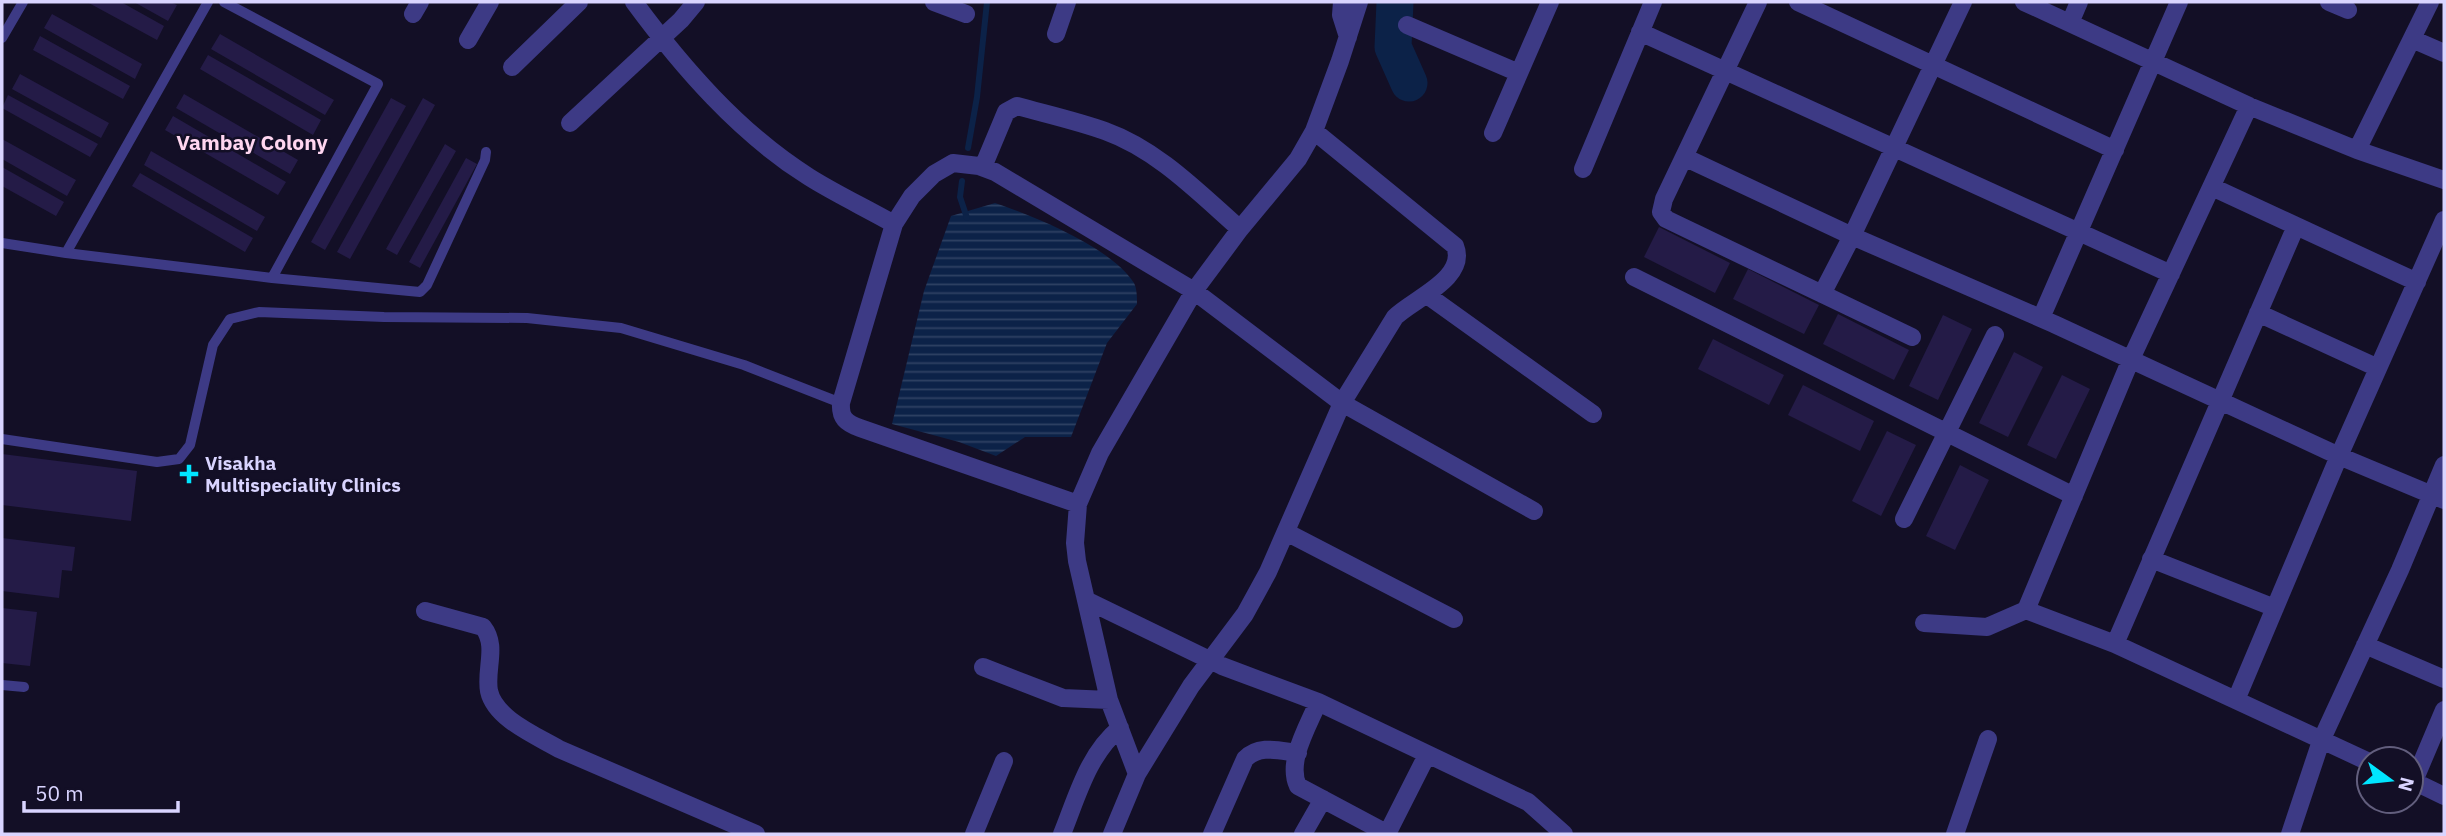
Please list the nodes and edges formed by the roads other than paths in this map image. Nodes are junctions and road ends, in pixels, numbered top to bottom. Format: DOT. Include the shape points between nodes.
graph roads {
  1 [pos="23,2"];
  2 [pos="208,2"];
  3 [pos="224,2"];
  4 [pos="490,2"];
  5 [pos="579,2"];
  6 [pos="634,2"];
  7 [pos="696,2"];
  8 [pos="934,2"];
  9 [pos="1067,2"];
  10 [pos="1342,2"];
  11 [pos="1359,2"];
  12 [pos="1550,2"];
  13 [pos="1653,2"];
  14 [pos="1758,2"];
  15 [pos="1798,2"];
  16 [pos="1963,2"];
  17 [pos="2024,2"];
  18 [pos="2079,2"];
  19 [pos="2179,2"];
  20 [pos="2329,2"];
  21 [pos="2430,2"];
  22 [pos="2347,10"];
  23 [pos="966,15"];
  24 [pos="2070,23"];
  25 [pos="1407,24"];
  26 [pos="1640,32"];
  27 [pos="1056,34"];
  28 [pos="1348,37"];
  29 [pos="2,38"];
  30 [pos="662,39"];
  31 [pos="2412,39"];
  32 [pos="468,40"];
  33 [pos="2444,53"];
  34 [pos="2154,64"];
  35 [pos="1934,66"];
  36 [pos="512,67"];
  37 [pos="1726,69"];
  38 [pos="1519,73"];
  39 [pos="2249,106"];
  40 [pos="570,123"];
  41 [pos="1314,131"];
  42 [pos="1493,133"];
  43 [pos="1894,149"];
  44 [pos="2115,150"];
  45 [pos="2357,150"];
  46 [pos="486,152"];
  47 [pos="1684,158"];
  48 [pos="984,167"];
  49 [pos="1584,169"];
  50 [pos="2444,180"];
  51 [pos="2212,187"];
  52 [pos="2444,220"];
  53 [pos="894,224"];
  54 [pos="2296,226"];
  55 [pos="1240,229"];
  56 [pos="2078,233"];
  57 [pos="1852,236"];
  58 [pos="2,243"];
  59 [pos="66,253"];
  60 [pos="2171,274"];
  61 [pos="1633,277"];
  62 [pos="272,278"];
  63 [pos="2417,282"];
  64 [pos="1194,291"];
  65 [pos="1822,294"];
  66 [pos="1427,295"];
  67 [pos="2258,313"];
  68 [pos="2041,318"];
  69 [pos="1995,335"];
  70 [pos="1912,337"];
  71 [pos="2131,359"];
  72 [pos="2378,368"];
  73 [pos="2220,399"];
  74 [pos="841,403"];
  75 [pos="1342,403"];
  76 [pos="1593,414"];
  77 [pos="1947,433"];
  78 [pos="2,439"];
  79 [pos="2339,456"];
  80 [pos="2444,465"];
  81 [pos="2074,496"];
  82 [pos="2438,497"];
  83 [pos="1078,504"];
  84 [pos="1534,511"];
  85 [pos="1904,519"];
  86 [pos="1286,532"];
  87 [pos="2151,559"];
  88 [pos="1086,600"];
  89 [pos="2275,608"];
  90 [pos="2026,610"];
  91 [pos="425,611"];
  92 [pos="1454,619"];
  93 [pos="1924,623"];
  94 [pos="2115,644"];
  95 [pos="2365,645"];
  96 [pos="1210,661"];
  97 [pos="983,667"];
  98 [pos="2444,678"];
  99 [pos="2,685"];
  100 [pos="24,687"];
  101 [pos="2236,700"];
  102 [pos="1109,701"];
  103 [pos="1318,702"];
  104 [pos="2444,710"];
  105 [pos="1120,728"];
  106 [pos="1988,739"];
  107 [pos="2320,741"];
  108 [pos="1298,753"];
  109 [pos="2425,753"];
  110 [pos="1427,755"];
  111 [pos="2355,756"];
  112 [pos="1004,761"];
  113 [pos="1137,774"];
  114 [pos="2425,786"];
  115 [pos="2444,796"];
  116 [pos="1324,799"];
  117 [pos="756,834"];
  118 [pos="974,834"];
  119 [pos="1062,834"];
  120 [pos="1112,834"];
  121 [pos="1212,834"];
  122 [pos="1303,834"];
  123 [pos="1387,834"];
  124 [pos="1564,834"];
  125 [pos="1955,834"];
  126 [pos="2290,834"];
  1 -- 29 [label="lane"];
  2 -- 59 [label="lane"];
  3 -- 62 [label="lane" via="378,84"];
  4 -- 32 [label="street"];
  5 -- 36 [label="street"];
  6 -- 30 [label="street"];
  7 -- 30 [label="street"];
  8 -- 23 [label="street"];
  9 -- 27 [label="street"];
  10 -- 28 [label="street"];
  11 -- 28 [label="street"];
  12 -- 38 [label="street"];
  13 -- 26 [label="street"];
  14 -- 37 [label="street"];
  15 -- 35 [label="street"];
  16 -- 35 [label="street"];
  17 -- 24 [label="street"];
  18 -- 24 [label="street"];
  19 -- 34 [label="street"];
  20 -- 22 [label="street"];
  21 -- 31 [label="street"];
  24 -- 34 [label="street"];
  25 -- 38 [label="street"];
  26 -- 37 [label="street"];
  26 -- 49 [label="street"];
  28 -- 41 [label="street"];
  30 -- 40 [label="street"];
  30 -- 53 [label="street" via="709,94 749,131 807,176"];
  31 -- 33 [label="street"];
  31 -- 45 [label="street"];
  34 -- 39 [label="street"];
  34 -- 44 [label="street"];
  35 -- 43 [label="street"];
  35 -- 44 [label="street"];
  37 -- 43 [label="street"];
  37 -- 47 [label="street"];
  38 -- 42 [label="street"];
  39 -- 45 [label="street"];
  39 -- 51 [label="street"];
  41 -- 55 [label="street" via="1298,159"];
  41 -- 66 [label="street" via="1455,246 1457,263"];
  43 -- 56 [label="street"];
  43 -- 57 [label="street"];
  44 -- 56 [label="street"];
  45 -- 50 [label="street"];
  46 -- 62 [label="lane" via="421,292"];
  47 -- 57 [label="street"];
  47 -- 65 [label="street" via="1662,206 1666,219"];
  48 -- 53 [label="street" via="953,163 934,174"];
  48 -- 55 [label="street" via="1006,112 1017,106 1106,131 1140,148"];
  48 -- 64 [label="street"];
  51 -- 54 [label="street"];
  51 -- 60 [label="street"];
  52 -- 63 [label="street"];
  53 -- 74 [label="street"];
  54 -- 63 [label="street"];
  54 -- 67 [label="street"];
  55 -- 64 [label="street"];
  56 -- 60 [label="street"];
  56 -- 68 [label="street"];
  57 -- 65 [label="street"];
  57 -- 68 [label="street"];
  58 -- 59 [label="lane"];
  59 -- 62 [label="lane"];
  60 -- 71 [label="street"];
  61 -- 77 [label="street"];
  63 -- 72 [label="street"];
  64 -- 75 [label="street"];
  64 -- 83 [label="street" via="1100,453"];
  65 -- 70 [label="street"];
  66 -- 75 [label="street" via="1395,317"];
  66 -- 76 [label="street"];
  67 -- 72 [label="street"];
  67 -- 73 [label="street"];
  68 -- 71 [label="street"];
  69 -- 77 [label="street"];
  71 -- 73 [label="street"];
  71 -- 81 [label="street"];
  72 -- 79 [label="street"];
  73 -- 79 [label="street"];
  73 -- 87 [label="street"];
  74 -- 78 [label="lane" via="744,365 621,328 527,318 259,312 230,319 213,345 190,445 179,458 157,462"];
  74 -- 83 [label="street" via="840,413 847,423"];
  75 -- 84 [label="street"];
  75 -- 86 [label="street"];
  77 -- 81 [label="street"];
  77 -- 85 [label="street"];
  79 -- 82 [label="street"];
  79 -- 89 [label="street"];
  80 -- 82 [label="street"];
  81 -- 90 [label="street"];
  82 -- 95 [label="street"];
  83 -- 88 [label="street" via="1075,543"];
  86 -- 92 [label="street"];
  86 -- 96 [label="street" via="1245,614"];
  87 -- 89 [label="street"];
  87 -- 94 [label="street"];
  88 -- 96 [label="street"];
  88 -- 102 [label="street"];
  89 -- 101 [label="street"];
  90 -- 93 [label="street" via="1987,627"];
  90 -- 94 [label="street"];
  91 -- 117 [label="street" via="483,627 491,644 489,692 504,715 559,749"];
  94 -- 101 [label="street"];
  95 -- 98 [label="street"];
  95 -- 107 [label="street"];
  96 -- 103 [label="street"];
  96 -- 113 [label="street"];
  97 -- 102 [label="street" via="1063,698"];
  99 -- 100 [label="lane"];
  101 -- 107 [label="street"];
  102 -- 105 [label="street"];
  103 -- 108 [label="street"];
  103 -- 110 [label="street"];
  104 -- 109 [label="street"];
  105 -- 113 [label="street"];
  105 -- 119 [label="street" via="1092,760"];
  106 -- 125 [label="street"];
  107 -- 111 [label="street"];
  107 -- 126 [label="street"];
  108 -- 116 [label="street" via="1294,769 1298,786"];
  108 -- 121 [label="street" via="1252,751"];
  110 -- 123 [label="street"];
  110 -- 124 [label="street" via="1528,802"];
  112 -- 118 [label="street"];
  113 -- 120 [label="street"];
  114 -- 115 [label="street"];
  116 -- 122 [label="street"];
  116 -- 123 [label="street"];
}
